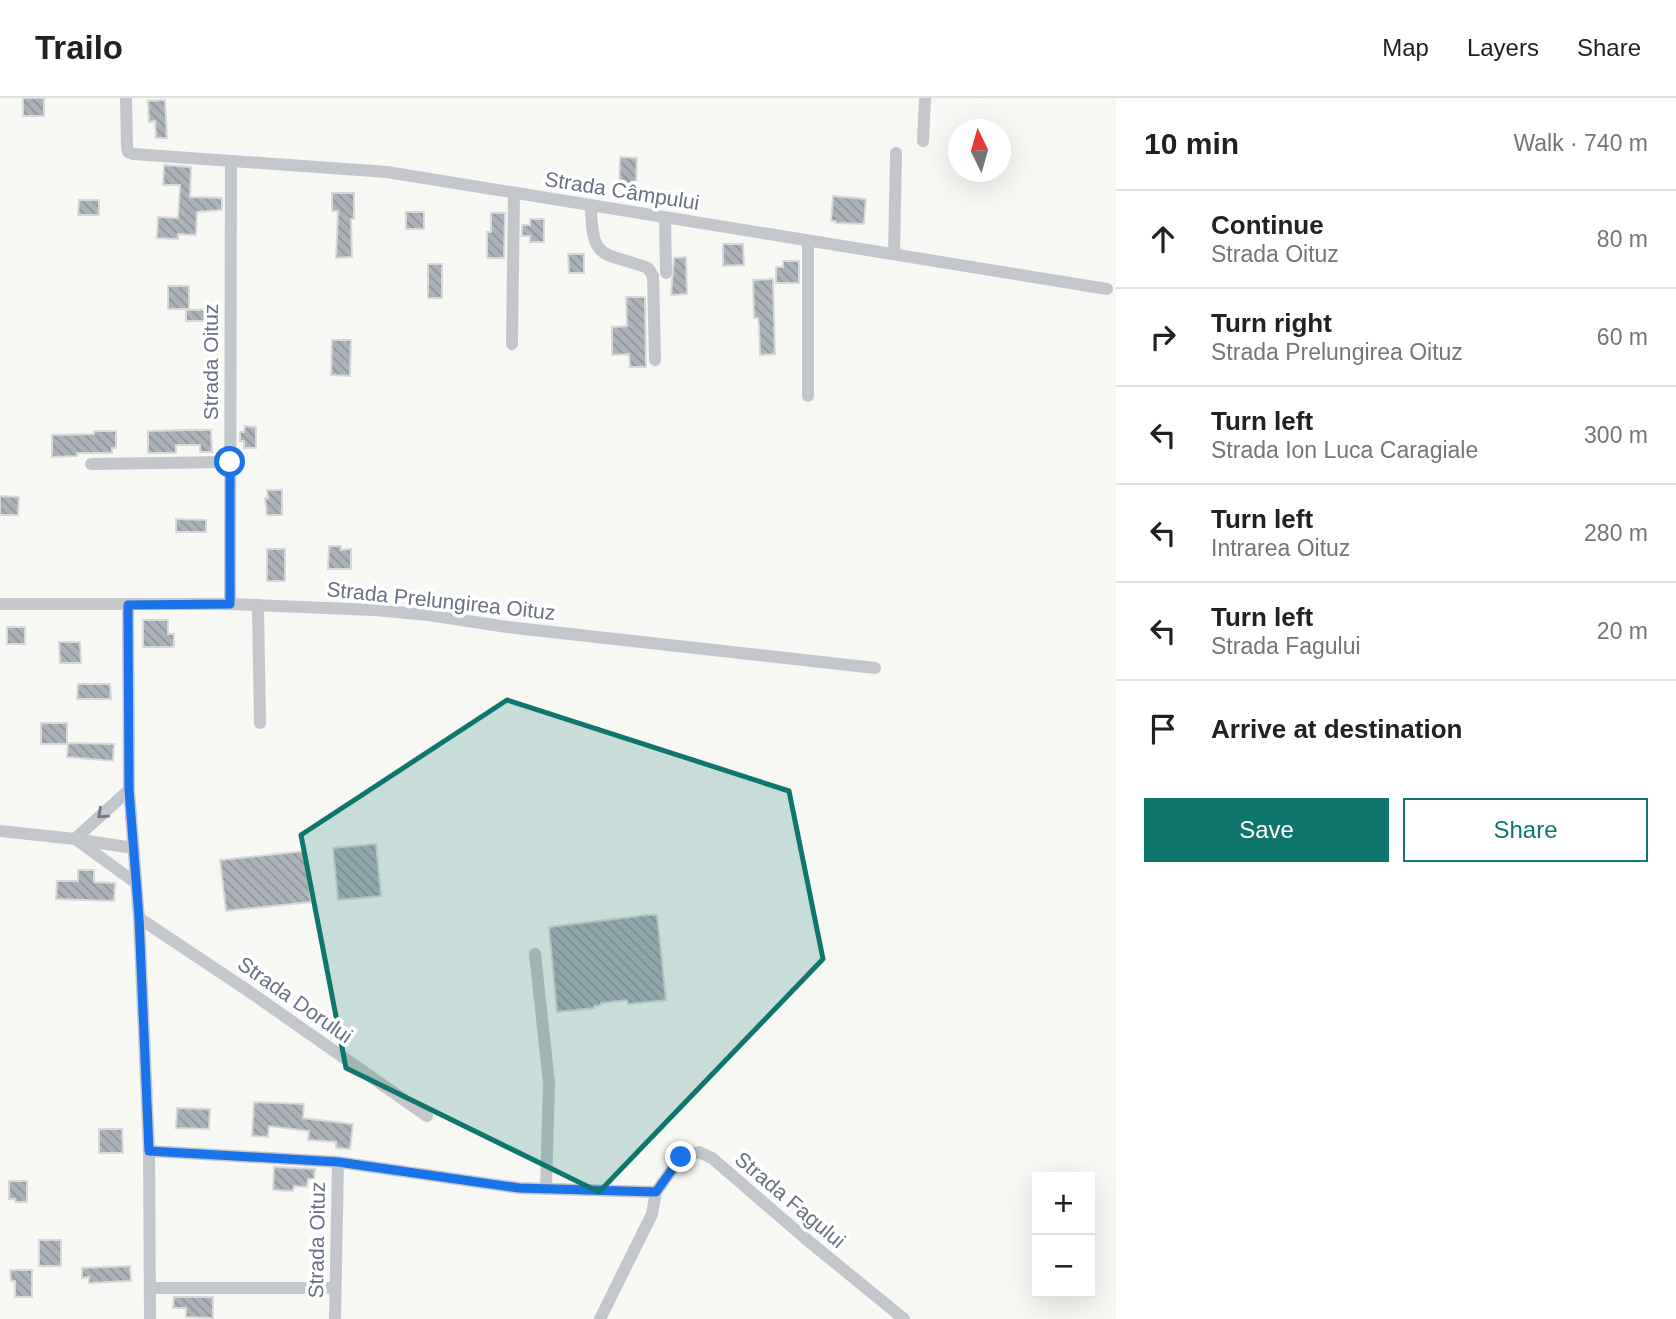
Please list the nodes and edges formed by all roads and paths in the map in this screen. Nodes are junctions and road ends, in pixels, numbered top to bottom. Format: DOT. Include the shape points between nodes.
graph roads {
  1 [pos="126,98"];
  2 [pos="925,98"];
  3 [pos="923,141"];
  4 [pos="896,153"];
  5 [pos="231,161"];
  6 [pos="514,193"];
  7 [pos="591,206"];
  8 [pos="665,218"];
  9 [pos="808,241"];
  10 [pos="894,254"];
  11 [pos="666,273"];
  12 [pos="1107,289"];
  13 [pos="512,344"];
  14 [pos="655,360"];
  15 [pos="808,396"];
  16 [pos="230,462"];
  17 [pos="91,464"];
  18 [pos="0,604"];
  19 [pos="230,604"];
  20 [pos="128,605"];
  21 [pos="258,605"];
  22 [pos="875,668"];
  23 [pos="260,723"];
  24 [pos="129,790"];
  25 [pos="0,831"];
  26 [pos="75,839"];
  27 [pos="133,848"];
  28 [pos="136,883"];
  29 [pos="139,918"];
  30 [pos="535,954"];
  31 [pos="427,1116"];
  32 [pos="149,1151"];
  33 [pos="338,1162"];
  34 [pos="546,1189"];
  35 [pos="656,1192"];
  36 [pos="150,1288"];
  37 [pos="335,1289"];
  38 [pos="150,1319"];
  39 [pos="335,1319"];
  40 [pos="600,1319"];
  41 [pos="904,1319"];
  1 -- 5 [label="street, Strada Câmpului" via="128,152"];
  2 -- 3 [label="street"];
  4 -- 10 [label="street"];
  5 -- 6 [label="street, Strada Câmpului" via="387,172"];
  5 -- 16 [label="street, Strada Oituz"];
  6 -- 7 [label="street, Strada Câmpului"];
  6 -- 13 [label="street"];
  7 -- 8 [label="street, Strada Câmpului"];
  7 -- 14 [label="street" via="594,242 601,253 648,268 653,276"];
  8 -- 9 [label="street, Strada Câmpului"];
  8 -- 11 [label="street"];
  9 -- 10 [label="street, Strada Câmpului"];
  9 -- 15 [label="street"];
  10 -- 12 [label="street, Strada Câmpului"];
  16 -- 17 [label="street"];
  16 -- 19 [label="street, Strada Oituz"];
  18 -- 20 [label="street, Strada Prelungirea Oituz"];
  19 -- 20 [label="street, Strada Prelungirea Oituz"];
  19 -- 21 [label="street, Strada Prelungirea Oituz"];
  20 -- 24 [label="street"];
  21 -- 22 [label="street, Strada Prelungirea Oituz" via="415,613"];
  21 -- 23 [label="street"];
  24 -- 26 [label="street, one-way"];
  24 -- 27 [label="street"];
  25 -- 26 [label="street"];
  26 -- 27 [label="street"];
  26 -- 28 [label="street"];
  27 -- 28 [label="street"];
  28 -- 29 [label="street"];
  29 -- 31 [label="street, Strada Dorului"];
  29 -- 32 [label="street"];
  30 -- 34 [label="street" via="549,1083"];
  32 -- 33 [label="street"];
  32 -- 36 [label="street"];
  33 -- 34 [label="street"];
  33 -- 37 [label="street, Strada Oituz"];
  34 -- 35 [label="street"];
  35 -- 40 [label="street, Strada Fagului" via="652,1214"];
  35 -- 41 [label="street, Strada Fagului" via="681,1157 699,1152 712,1158"];
  36 -- 37 [label="street"];
  36 -- 38 [label="street"];
  37 -- 39 [label="street, Strada Oituz"];
}
